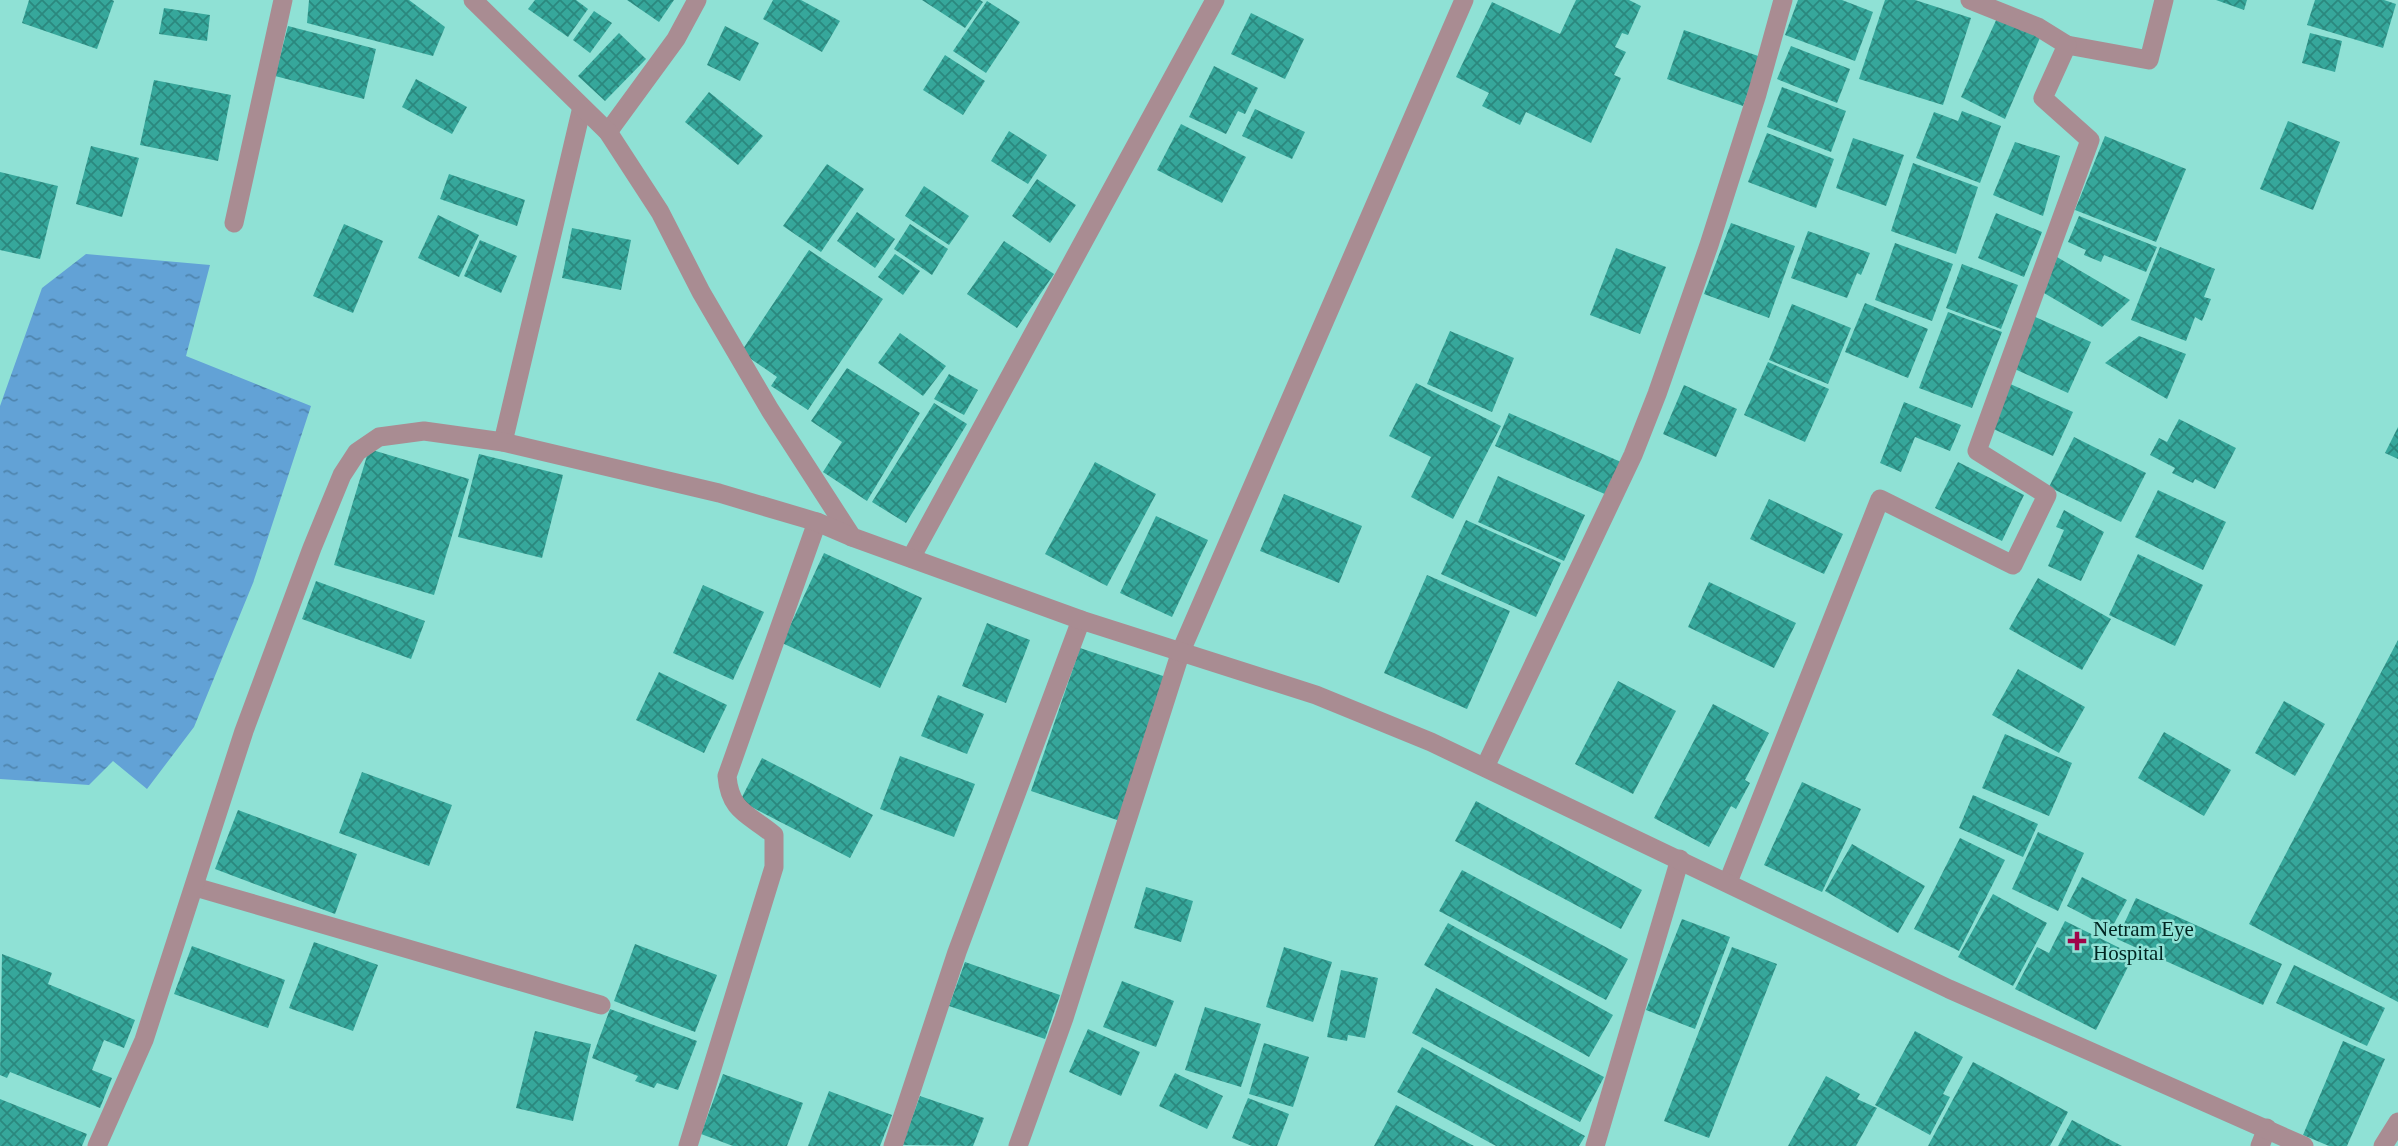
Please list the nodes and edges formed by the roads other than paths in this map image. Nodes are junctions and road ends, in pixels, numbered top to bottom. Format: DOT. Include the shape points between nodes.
graph roads {
  1 [pos="283,0"];
  2 [pos="473,0"];
  3 [pos="697,0"];
  4 [pos="1215,0"];
  5 [pos="1464,0"];
  6 [pos="1783,0"];
  7 [pos="1970,0"];
  8 [pos="2164,0"];
  9 [pos="2067,44"];
  10 [pos="582,107"];
  11 [pos="608,132"];
  12 [pos="234,223"];
  13 [pos="503,442"];
  14 [pos="817,522"];
  15 [pos="852,537"];
  16 [pos="911,558"];
  17 [pos="1081,620"];
  18 [pos="1181,651"];
  19 [pos="1485,767"];
  20 [pos="1680,859"];
  21 [pos="1728,882"];
  22 [pos="195,887"];
  23 [pos="601,1005"];
  24 [pos="2398,1122"];
  25 [pos="2263,1137"];
  26 [pos="97,1146"];
  27 [pos="688,1146"];
  28 [pos="893,1146"];
  29 [pos="1018,1146"];
  30 [pos="1595,1146"];
  31 [pos="2304,1146"];
  32 [pos="2384,1146"];
  1 -- 12 [label="street"];
  2 -- 10 [label="street"];
  3 -- 11 [label="street" via="676,39"];
  4 -- 16 [label="street"];
  5 -- 18 [label="street"];
  6 -- 19 [label="street" via="1709,246 1657,394 1633,455"];
  7 -- 9 [label="street" via="2038,27"];
  8 -- 9 [label="street" via="2149,60"];
  9 -- 21 [label="street" via="2043,98 2090,139 1977,451 2047,495 2013,565 1880,499"];
  10 -- 11 [label="street"];
  10 -- 13 [label="street"];
  11 -- 15 [label="street" via="660,212 770,410"];
  13 -- 14 [label="street" via="719,493"];
  13 -- 22 [label="street" via="424,431 379,437 356,453 317,536 249,718"];
  14 -- 15 [label="street"];
  14 -- 27 [label="street" via="727,776 729,795 743,814 774,835 776,849"];
  15 -- 16 [label="street"];
  16 -- 17 [label="street"];
  17 -- 18 [label="street"];
  17 -- 28 [label="street" via="957,951"];
  18 -- 19 [label="street" via="1316,695"];
  18 -- 29 [label="street" via="1064,1018"];
  19 -- 20 [label="street"];
  20 -- 21 [label="street"];
  20 -- 30 [label="street"];
  21 -- 25 [label="street"];
  22 -- 23 [label="street"];
  22 -- 26 [label="street" via="144,1040"];
  24 -- 32 [label="street"];
  25 -- 31 [label="street"];
}
